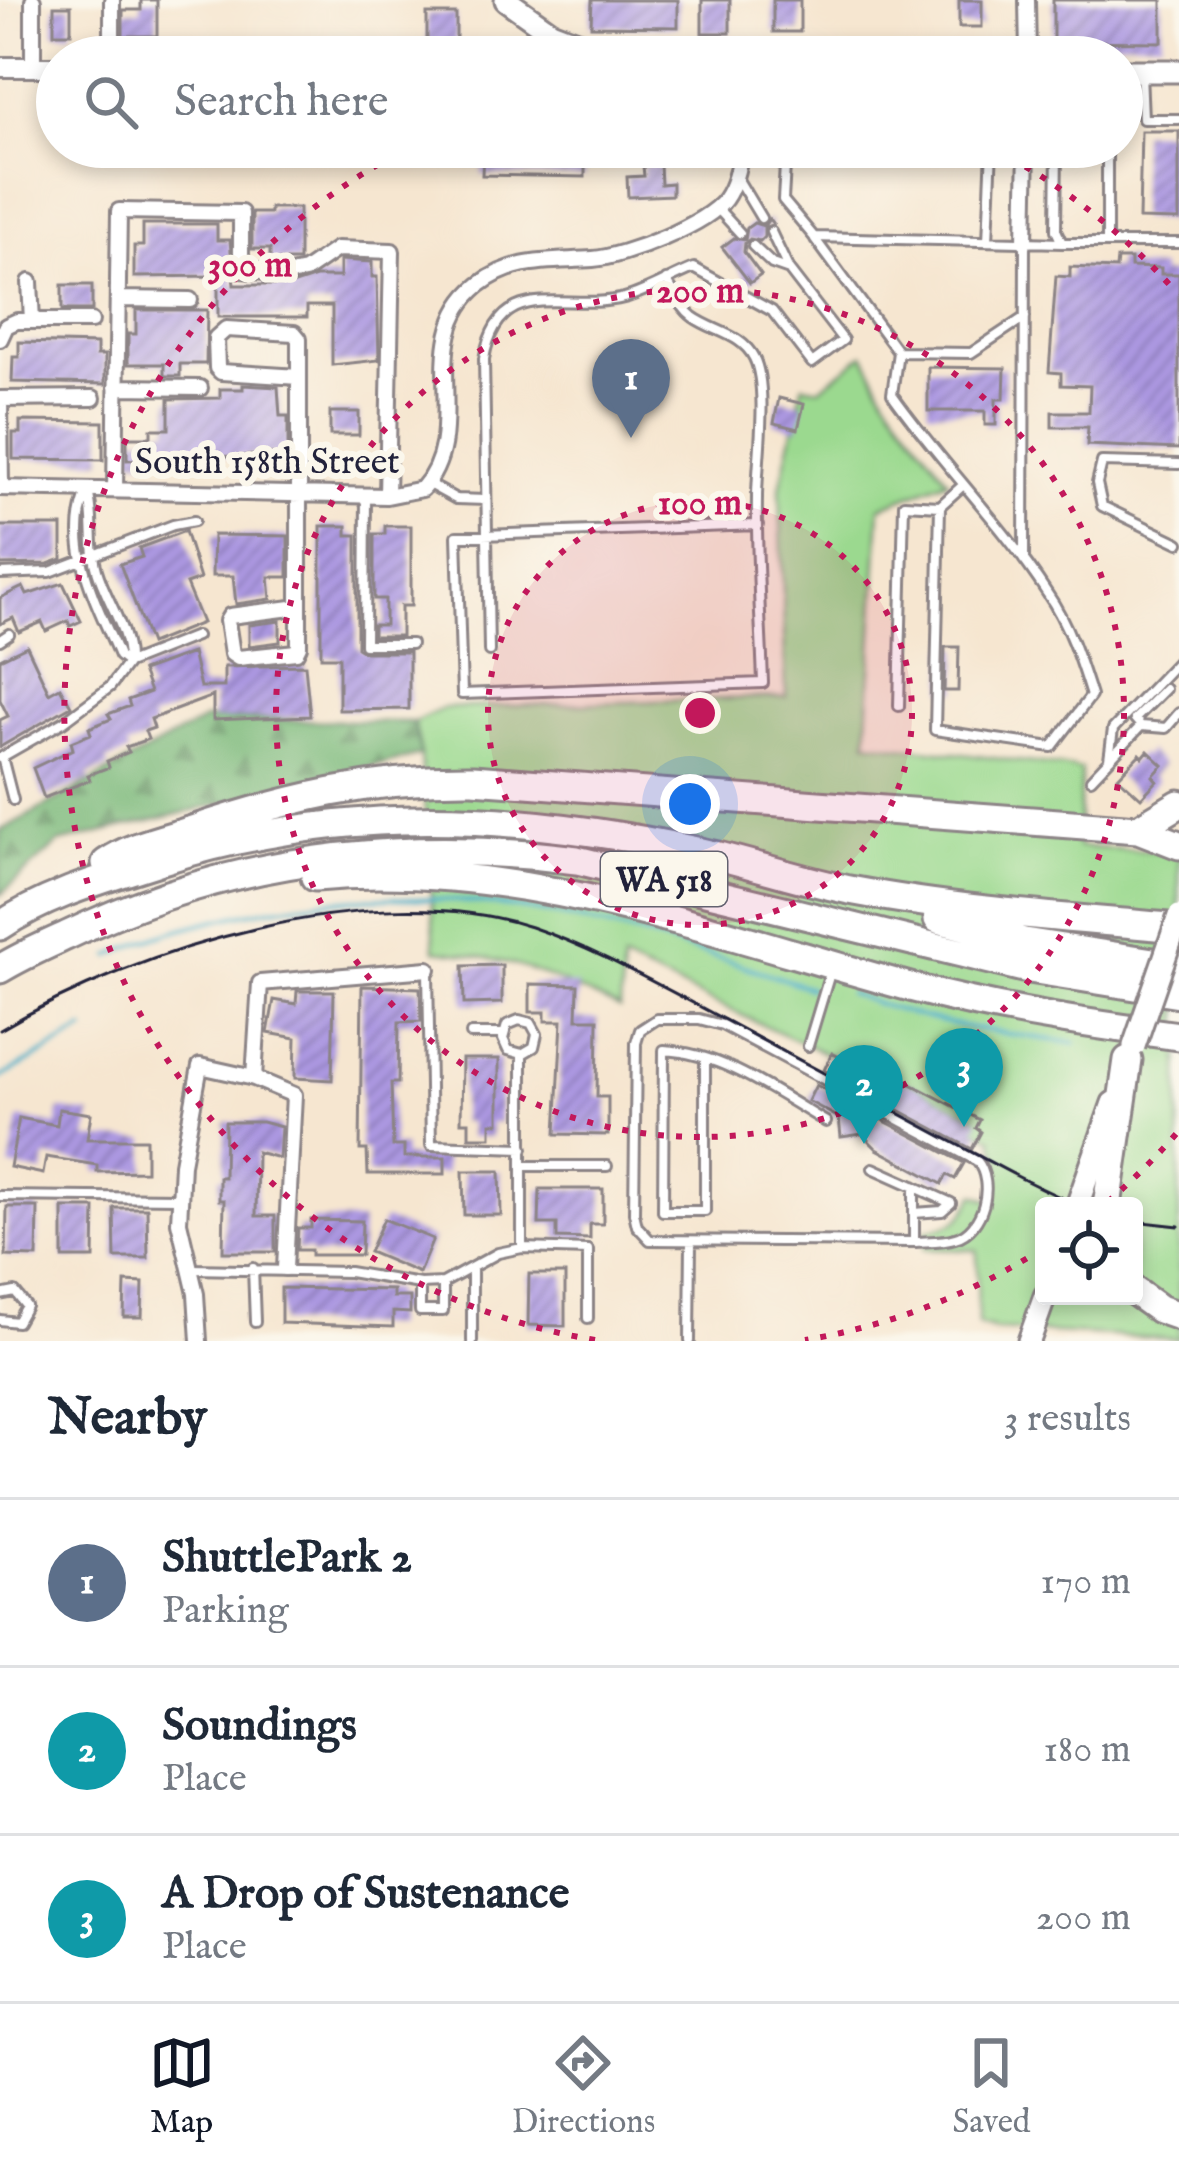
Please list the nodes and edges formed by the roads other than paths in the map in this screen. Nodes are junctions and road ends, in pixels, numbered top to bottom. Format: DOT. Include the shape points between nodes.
graph roads {
  1 [pos="33,0"];
  2 [pos="112,0"];
  3 [pos="506,0"];
  4 [pos="1027,0"];
  5 [pos="551,32"];
  6 [pos="112,36"];
  7 [pos="547,36"];
  8 [pos="562,36"];
  9 [pos="1028,36"];
  10 [pos="0,67"];
  11 [pos="33,67"];
  12 [pos="1143,71"];
  13 [pos="1179,71"];
  14 [pos="1143,119"];
  15 [pos="1179,119"];
  16 [pos="737,168"];
  17 [pos="785,168"];
  18 [pos="991,168"];
  19 [pos="1027,168"];
  20 [pos="1057,168"];
  21 [pos="1107,168"];
  22 [pos="735,176"];
  23 [pos="717,208"];
  24 [pos="761,218"];
  25 [pos="771,232"];
  26 [pos="740,233"];
  27 [pos="814,237"];
  28 [pos="988,242"];
  29 [pos="1025,242"];
  30 [pos="1062,243"];
  31 [pos="1107,243"];
  32 [pos="1179,243"];
  33 [pos="753,246"];
  34 [pos="789,270"];
  35 [pos="666,280"];
  36 [pos="30,282"];
  37 [pos="118,299"];
  38 [pos="190,300"];
  39 [pos="1025,317"];
  40 [pos="32,321"];
  41 [pos="92,321"];
  42 [pos="3,333"];
  43 [pos="898,352"];
  44 [pos="299,377"];
  45 [pos="116,387"];
  46 [pos="200,388"];
  47 [pos="93,398"];
  48 [pos="0,399"];
  49 [pos="1179,464"];
  50 [pos="427,484"];
  51 [pos="962,486"];
  52 [pos="0,488"];
  53 [pos="88,490"];
  54 [pos="115,490"];
  55 [pos="299,494"];
  56 [pos="366,495"];
  57 [pos="387,496"];
  58 [pos="486,500"];
  59 [pos="940,506"];
  60 [pos="194,521"];
  61 [pos="758,525"];
  62 [pos="487,534"];
  63 [pos="1179,543"];
  64 [pos="95,556"];
  65 [pos="82,560"];
  66 [pos="1024,562"];
  67 [pos="0,574"];
  68 [pos="299,607"];
  69 [pos="196,637"];
  70 [pos="411,644"];
  71 [pos="489,651"];
  72 [pos="1179,660"];
  73 [pos="128,663"];
  74 [pos="1165,688"];
  75 [pos="898,706"];
  76 [pos="1179,713"];
  77 [pos="1141,726"];
  78 [pos="1,758"];
  79 [pos="1109,759"];
  80 [pos="1091,778"];
  81 [pos="13,800"];
  82 [pos="1179,803"];
  83 [pos="1138,829"];
  84 [pos="1179,845"];
  85 [pos="69,890"];
  86 [pos="848,890"];
  87 [pos="145,902"];
  88 [pos="1179,916"];
  89 [pos="0,926"];
  90 [pos="1179,928"];
  91 [pos="832,966"];
  92 [pos="1179,966"];
  93 [pos="0,969"];
  94 [pos="428,969"];
  95 [pos="1179,993"];
  96 [pos="471,1034"];
  97 [pos="503,1034"];
  98 [pos="1179,1036"];
  99 [pos="808,1046"];
  100 [pos="522,1054"];
  101 [pos="705,1058"];
  102 [pos="1128,1060"];
  103 [pos="254,1078"];
  104 [pos="826,1122"];
  105 [pos="523,1148"];
  106 [pos="523,1166"];
  107 [pos="607,1166"];
  108 [pos="873,1168"];
  109 [pos="914,1186"];
  110 [pos="0,1196"];
  111 [pos="1080,1197"];
  112 [pos="1108,1197"];
  113 [pos="180,1198"];
  114 [pos="914,1213"];
  115 [pos="691,1242"];
  116 [pos="914,1242"];
  117 [pos="522,1249"];
  118 [pos="253,1268"];
  119 [pos="285,1268"];
  120 [pos="191,1269"];
  121 [pos="472,1270"];
  122 [pos="443,1283"];
  123 [pos="420,1284"];
  124 [pos="0,1294"];
  125 [pos="1143,1297"];
  126 [pos="1042,1305"];
  127 [pos="1179,1316"];
  128 [pos="589,1318"];
  129 [pos="0,1320"];
  130 [pos="255,1322"];
  131 [pos="199,1341"];
  132 [pos="472,1341"];
  133 [pos="690,1341"];
  134 [pos="1029,1341"];
  1 -- 11 [label="street"];
  2 -- 6 [label="street"];
  3 -- 5 [label="main road"];
  4 -- 9 [label="street"];
  5 -- 7 [label="street"];
  5 -- 8 [label="main road"];
  10 -- 11 [label="street"];
  12 -- 13 [label="main road"];
  14 -- 15 [label="lane"];
  16 -- 22 [label="street"];
  17 -- 27 [label="lane" via="783,200"];
  18 -- 28 [label="lane"];
  19 -- 29 [label="street"];
  20 -- 30 [label="lane"];
  21 -- 31 [label="lane"];
  22 -- 23 [label="street"];
  22 -- 24 [label="lane"];
  23 -- 26 [label="lane"];
  23 -- 50 [label="street, South 158th Street" via="613,256 536,260 480,284 449,326 444,449"];
  25 -- 34 [label="lane"];
  27 -- 28 [label="lane"];
  27 -- 43 [label="lane"];
  28 -- 29 [label="lane"];
  29 -- 30 [label="lane"];
  29 -- 39 [label="lane"];
  30 -- 31 [label="lane"];
  31 -- 32 [label="lane"];
  33 -- 34 [label="lane"];
  34 -- 35 [label="lane" via="843,340 812,363 772,311 753,300 694,268"];
  35 -- 58 [label="lane" via="620,299 535,300 493,328 484,359"];
  35 -- 61 [label="lane" via="693,317 743,343 758,369"];
  36 -- 40 [label="street"];
  37 -- 38 [label="street"];
  37 -- 45 [label="street"];
  37 -- 57 [label="street" via="119,211 241,213 241,270 290,274 338,249 392,250"];
  39 -- 43 [label="lane" via="971,353"];
  39 -- 66 [label="lane"];
  40 -- 41 [label="street"];
  40 -- 42 [label="street"];
  43 -- 51 [label="lane" via="892,394"];
  44 -- 44 [label="street" via="293,333 219,332 221,373"];
  44 -- 55 [label="street"];
  45 -- 46 [label="street"];
  45 -- 54 [label="street"];
  47 -- 48 [label="street"];
  48 -- 52 [label="street"];
  49 -- 63 [label="lane" via="1102,462 1096,483 1102,506"];
  50 -- 57 [label="street, South 158th Street"];
  50 -- 58 [label="lane" via="456,499"];
  51 -- 59 [label="lane"];
  51 -- 66 [label="lane"];
  52 -- 53 [label="street, South 158th Street"];
  53 -- 54 [label="street, South 158th Street"];
  53 -- 64 [label="lane"];
  53 -- 65 [label="lane"];
  54 -- 55 [label="street, South 158th Street"];
  55 -- 56 [label="street, South 158th Street"];
  55 -- 68 [label="street"];
  56 -- 57 [label="street, South 158th Street"];
  56 -- 70 [label="lane" via="365,644"];
  58 -- 62 [label="lane"];
  59 -- 66 [label="lane" via="935,730 1052,747 1091,696 1056,607"];
  59 -- 75 [label="lane" via="904,505"];
  60 -- 64 [label="lane"];
  61 -- 62 [label="lane"];
  61 -- 62 [label="lane" via="763,683 462,694 457,536"];
  62 -- 71 [label="lane"];
  64 -- 65 [label="lane"];
  64 -- 73 [label="lane"];
  65 -- 67 [label="lane" via="50,572"];
  65 -- 73 [label="lane"];
  68 -- 68 [label="street" via="296,652 232,654 230,616"];
  69 -- 73 [label="lane"];
  72 -- 79 [label="lane" via="1112,729"];
  73 -- 78 [label="lane" via="110,687"];
  74 -- 77 [label="lane" via="1136,719"];
  76 -- 77 [label="lane" via="1166,728"];
  77 -- 79 [label="lane"];
  78 -- 81 [label="lane"];
  79 -- 80 [label="lane"];
  82 -- 83 [label="highway"];
  83 -- 84 [label="highway"];
  83 -- 85 [label="highway" via="415,778 295,797 206,825 115,857"];
  85 -- 86 [label="highway, WA 518" via="262,834 472,818 638,839"];
  85 -- 89 [label="highway, WA 518"];
  86 -- 90 [label="highway"];
  86 -- 92 [label="highway, WA 518" via="1024,941"];
  87 -- 91 [label="highway" via="335,875 452,875 605,900"];
  87 -- 93 [label="highway, WA 518"];
  87 -- 95 [label="highway, WA 518" via="247,870 321,858 506,851 653,877 1023,968"];
  88 -- 102 [label="main road, bridge"];
  91 -- 98 [label="highway" via="1050,1018"];
  91 -- 99 [label="lane"];
  94 -- 103 [label="street" via="260,983"];
  94 -- 105 [label="lane" via="431,1145"];
  96 -- 97 [label="lane"];
  97 -- 100 [label="lane" via="508,1049"];
  97 -- 100 [label="lane" via="519,1020 535,1027 534,1047"];
  100 -- 105 [label="lane"];
  101 -- 101 [label="lane" via="705,1211 663,1211 664,1050"];
  101 -- 104 [label="lane"];
  102 -- 111 [label="main road"];
  102 -- 112 [label="highway"];
  103 -- 113 [label="street" via="200,1066"];
  103 -- 119 [label="street" via="293,1095"];
  105 -- 106 [label="lane"];
  106 -- 107 [label="lane"];
  106 -- 117 [label="lane"];
  108 -- 109 [label="lane"];
  109 -- 114 [label="lane"];
  109 -- 114 [label="lane" via="951,1203"];
  110 -- 113 [label="lane"];
  113 -- 120 [label="street"];
  114 -- 116 [label="lane"];
  115 -- 116 [label="lane"];
  115 -- 116 [label="lane" via="650,1240 634,1213 636,1043 645,1025 664,1018 722,1025 977,1162 988,1187 969,1230"];
  115 -- 133 [label="lane"];
  117 -- 121 [label="lane"];
  117 -- 128 [label="lane" via="588,1250"];
  118 -- 119 [label="lane"];
  118 -- 120 [label="lane"];
  118 -- 130 [label="lane"];
  119 -- 123 [label="lane"];
  120 -- 131 [label="street"];
  121 -- 122 [label="lane"];
  121 -- 132 [label="lane"];
  122 -- 123 [label="lane"];
  122 -- 123 [label="lane" via="443,1311 419,1311"];
  124 -- 129 [label="lane" via="15,1292 26,1306 17,1322"];
  125 -- 127 [label="highway"];
  126 -- 134 [label="main road"];
}
